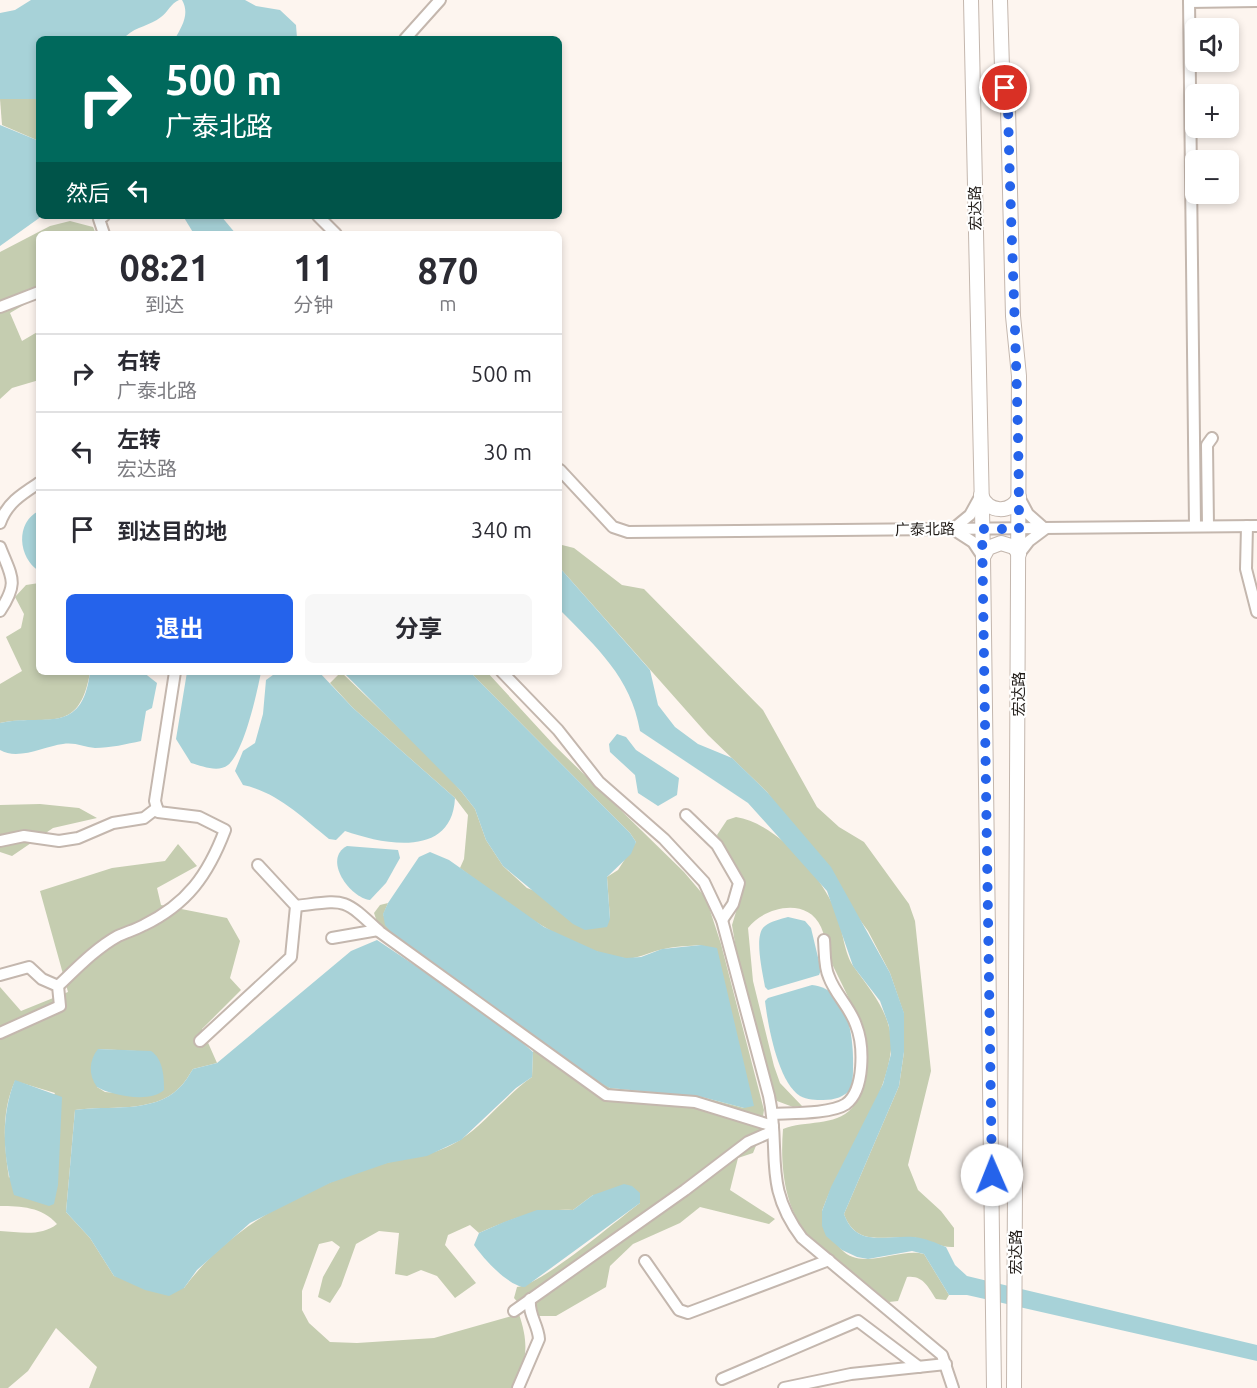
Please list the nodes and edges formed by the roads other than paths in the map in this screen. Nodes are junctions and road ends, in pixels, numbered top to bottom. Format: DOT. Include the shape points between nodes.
graph roads {
  1 [pos="440,0"];
  2 [pos="971,0"];
  3 [pos="1000,0"];
  4 [pos="1189,1"];
  5 [pos="1257,1"];
  6 [pos="408,36"];
  7 [pos="321,219"];
  8 [pos="333,231"];
  9 [pos="36,293"];
  10 [pos="0,307"];
  11 [pos="1212,438"];
  12 [pos="562,472"];
  13 [pos="36,485"];
  14 [pos="981,495"];
  15 [pos="1019,497"];
  16 [pos="0,523"];
  17 [pos="1195,526"];
  18 [pos="1208,526"];
  19 [pos="1252,526"];
  20 [pos="953,529"];
  21 [pos="982,529"];
  22 [pos="1019,529"];
  23 [pos="1045,529"];
  24 [pos="0,548"];
  25 [pos="1019,554"];
  26 [pos="983,557"];
  27 [pos="0,611"];
  28 [pos="1257,612"];
  29 [pos="175,675"];
  30 [pos="505,675"];
  31 [pos="157,808"];
  32 [pos="686,815"];
  33 [pos="0,841"];
  34 [pos="258,865"];
  35 [pos="296,906"];
  36 [pos="722,920"];
  37 [pos="378,930"];
  38 [pos="332,938"];
  39 [pos="824,940"];
  40 [pos="0,975"];
  41 [pos="58,986"];
  42 [pos="0,1033"];
  43 [pos="200,1041"];
  44 [pos="773,1114"];
  45 [pos="773,1128"];
  46 [pos="829,1260"];
  47 [pos="645,1261"];
  48 [pos="530,1299"];
  49 [pos="514,1311"];
  50 [pos="946,1364"];
  51 [pos="919,1367"];
  52 [pos="722,1380"];
  53 [pos="518,1388"];
  54 [pos="784,1388"];
  55 [pos="953,1388"];
  56 [pos="994,1388"];
  57 [pos="1014,1388"];
  1 -- 6 [label="street"];
  2 -- 14 [label="main road, 宏达路"];
  3 -- 15 [label="main road, 宏达路" via="1019,376"];
  4 -- 5 [label="street"];
  4 -- 17 [label="street"];
  7 -- 8 [label="street"];
  9 -- 10 [label="street"];
  11 -- 18 [label="street" via="1207,445"];
  12 -- 20 [label="street, 广泰北路" via="613,527 628,532"];
  13 -- 16 [label="street" via="16,498"];
  14 -- 15 [label="main road" via="998,510 1010,507"];
  14 -- 20 [label="street" via="970,515"];
  14 -- 21 [label="main road, 宏达路"];
  15 -- 22 [label="main road, 宏达路"];
  15 -- 23 [label="street" via="1028,514"];
  17 -- 18 [label="street, 广泰北路"];
  17 -- 23 [label="street, 广泰北路"];
  18 -- 19 [label="street, 广泰北路"];
  19 -- 28 [label="street" via="1246,569"];
  20 -- 21 [label="street, 广泰北路"];
  20 -- 26 [label="street" via="973,542"];
  21 -- 22 [label="street, 广泰北路"];
  21 -- 26 [label="main road, 宏达路"];
  22 -- 23 [label="street, 广泰北路"];
  22 -- 25 [label="main road, 宏达路"];
  23 -- 25 [label="street"];
  24 -- 27 [label="street" via="14,584"];
  25 -- 26 [label="main road" via="1014,547 1001,543 988,548"];
  25 -- 57 [label="main road, 宏达路"];
  26 -- 56 [label="main road, 宏达路"];
  29 -- 31 [label="street"];
  30 -- 36 [label="street" via="558,730 600,782 664,839 704,882"];
  31 -- 33 [label="street" via="144,818 113,823 78,838 59,841 24,836"];
  31 -- 41 [label="street" via="158,812 200,817 225,830 201,882 160,916 117,936"];
  32 -- 36 [label="street" via="717,845 739,883 733,904"];
  34 -- 35 [label="street"];
  35 -- 37 [label="street" via="337,901 351,905"];
  35 -- 43 [label="street" via="291,957"];
  36 -- 44 [label="street"];
  37 -- 38 [label="street"];
  37 -- 45 [label="street" via="606,1095 695,1102"];
  39 -- 44 [label="street" via="828,976 857,1026 861,1066 858,1082 845,1105"];
  40 -- 41 [label="street" via="29,967"];
  41 -- 42 [label="street" via="60,1006"];
  44 -- 45 [label="street"];
  45 -- 46 [label="street" via="774,1175 782,1206 802,1238"];
  45 -- 48 [label="street"];
  46 -- 47 [label="street" via="688,1313 679,1310"];
  46 -- 50 [label="street" via="942,1355"];
  48 -- 49 [label="street"];
  48 -- 53 [label="street" via="531,1321 538,1339"];
  50 -- 51 [label="street"];
  50 -- 55 [label="street"];
  51 -- 52 [label="street" via="858,1322"];
  51 -- 54 [label="street" via="851,1374"];
}
